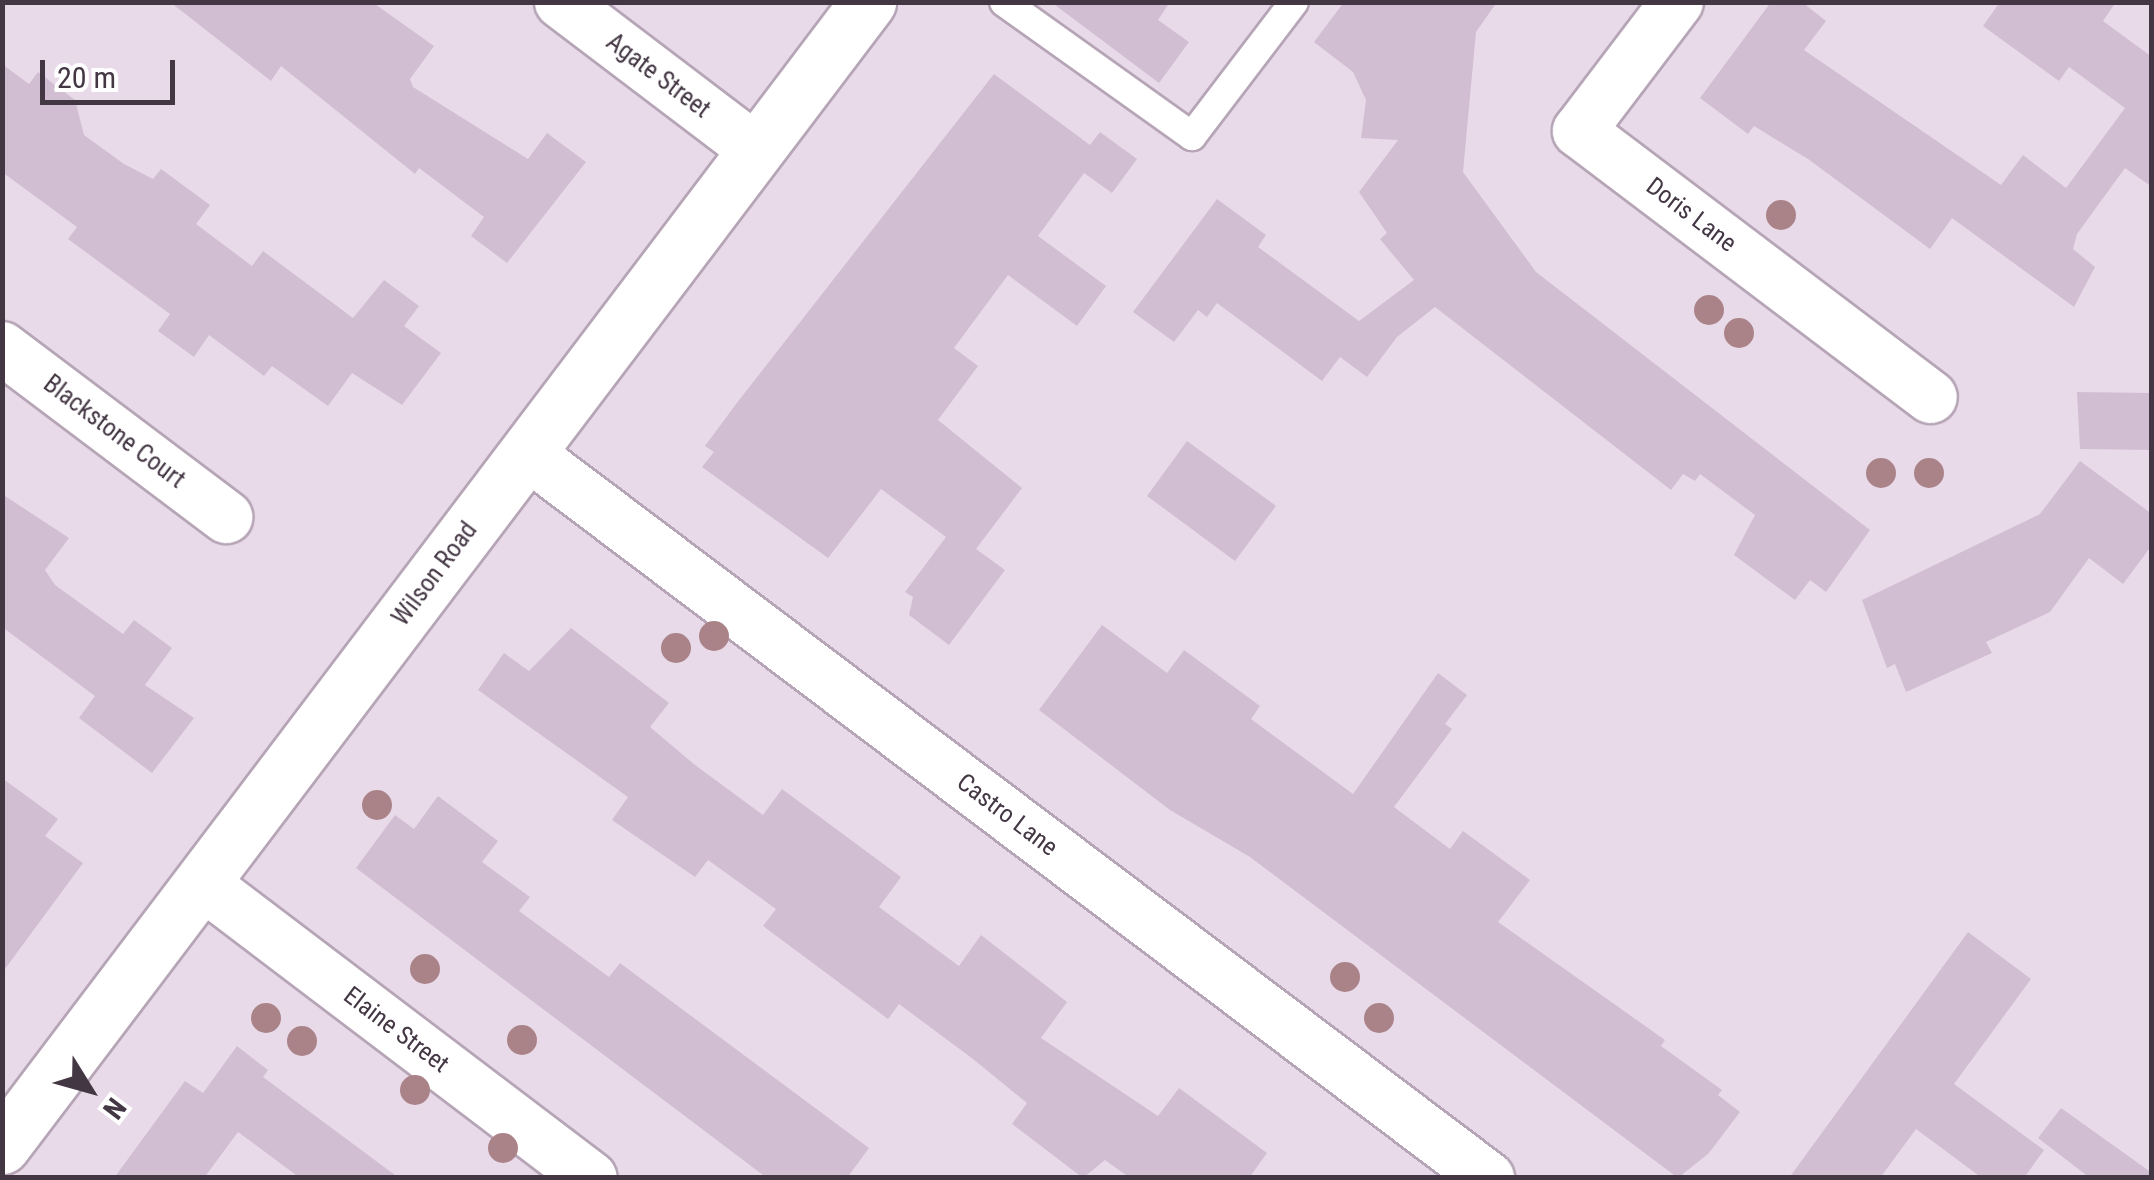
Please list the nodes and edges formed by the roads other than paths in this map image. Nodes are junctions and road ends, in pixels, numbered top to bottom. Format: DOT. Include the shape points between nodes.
graph roads {
  1 [pos="561,2"];
  2 [pos="868,2"];
  3 [pos="1004,2"];
  4 [pos="1294,2"];
  5 [pos="1677,2"];
  6 [pos="756,150"];
  7 [pos="2,348"];
  8 [pos="1930,396"];
  9 [pos="527,453"];
  10 [pos="226,517"];
  11 [pos="202,883"];
  12 [pos="2,1146"];
  13 [pos="590,1178"];
  14 [pos="1488,1178"];
  1 -- 6 [label="street, Agate Street"];
  2 -- 6 [label="street, Wilson Road"];
  3 -- 4 [label="lane" via="1192,136"];
  5 -- 8 [label="street, Doris Lane" via="1580,131"];
  6 -- 9 [label="street, Wilson Road"];
  7 -- 10 [label="street, Blackstone Court"];
  9 -- 11 [label="street, Wilson Road"];
  9 -- 14 [label="street, Castro Lane"];
  11 -- 12 [label="street, Wilson Road"];
  11 -- 13 [label="street, Elaine Street"];
}
